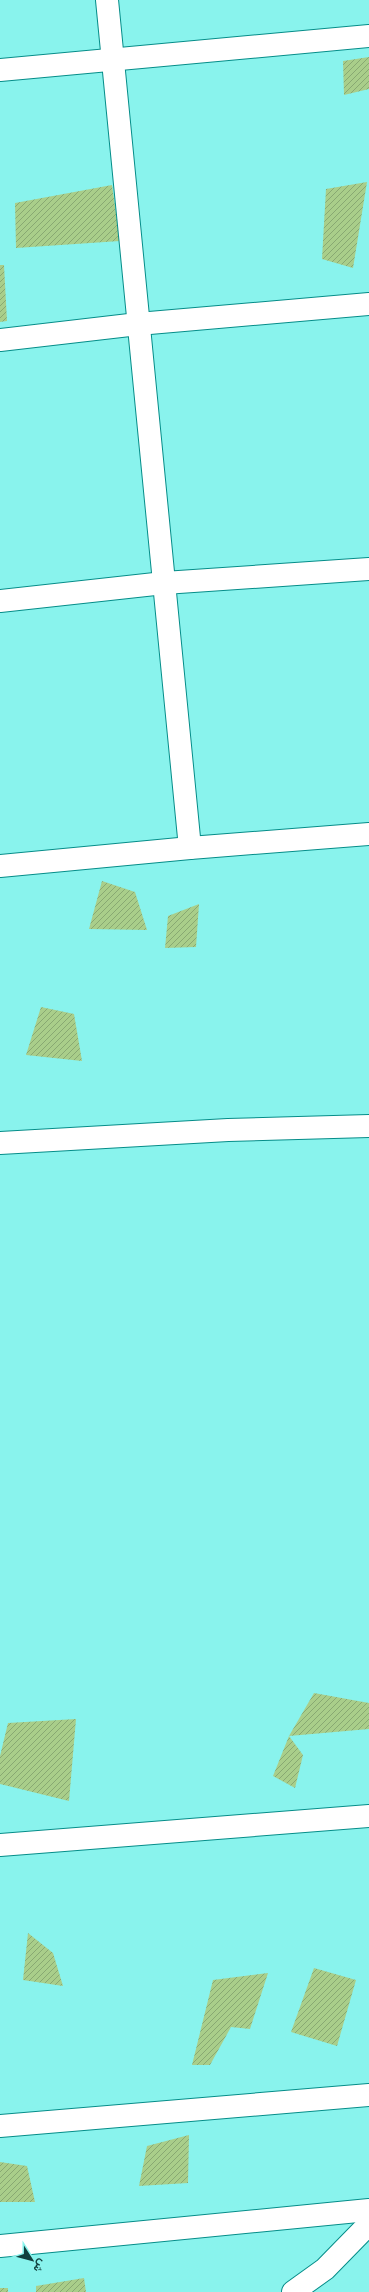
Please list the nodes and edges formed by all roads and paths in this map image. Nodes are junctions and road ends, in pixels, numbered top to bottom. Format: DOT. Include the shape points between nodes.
graph roads {
  1 [pos="107,0"];
  2 [pos="369,36"];
  3 [pos="113,61"];
  4 [pos="0,70"];
  5 [pos="369,304"];
  6 [pos="138,324"];
  7 [pos="0,340"];
  8 [pos="369,569"];
  9 [pos="164,584"];
  10 [pos="0,602"];
  11 [pos="369,834"];
  12 [pos="190,848"];
  13 [pos="0,866"];
  14 [pos="369,1126"];
  15 [pos="0,1143"];
  16 [pos="369,1816"];
  17 [pos="0,1845"];
  18 [pos="369,2095"];
  19 [pos="0,2126"];
  20 [pos="369,2210"];
  21 [pos="369,2224"];
  22 [pos="0,2246"];
  23 [pos="293,2292"];
  1 -- 3 [label="street"];
  2 -- 3 [label="street"];
  3 -- 4 [label="street"];
  3 -- 6 [label="street"];
  5 -- 6 [label="street"];
  6 -- 7 [label="street"];
  6 -- 9 [label="street"];
  8 -- 9 [label="street"];
  9 -- 10 [label="street"];
  9 -- 12 [label="street"];
  11 -- 12 [label="street"];
  12 -- 13 [label="street"];
  14 -- 15 [label="street" via="228,1130"];
  16 -- 17 [label="street"];
  18 -- 19 [label="street"];
  20 -- 22 [label="street"];
  21 -- 23 [label="street" via="325,2269"];
}
